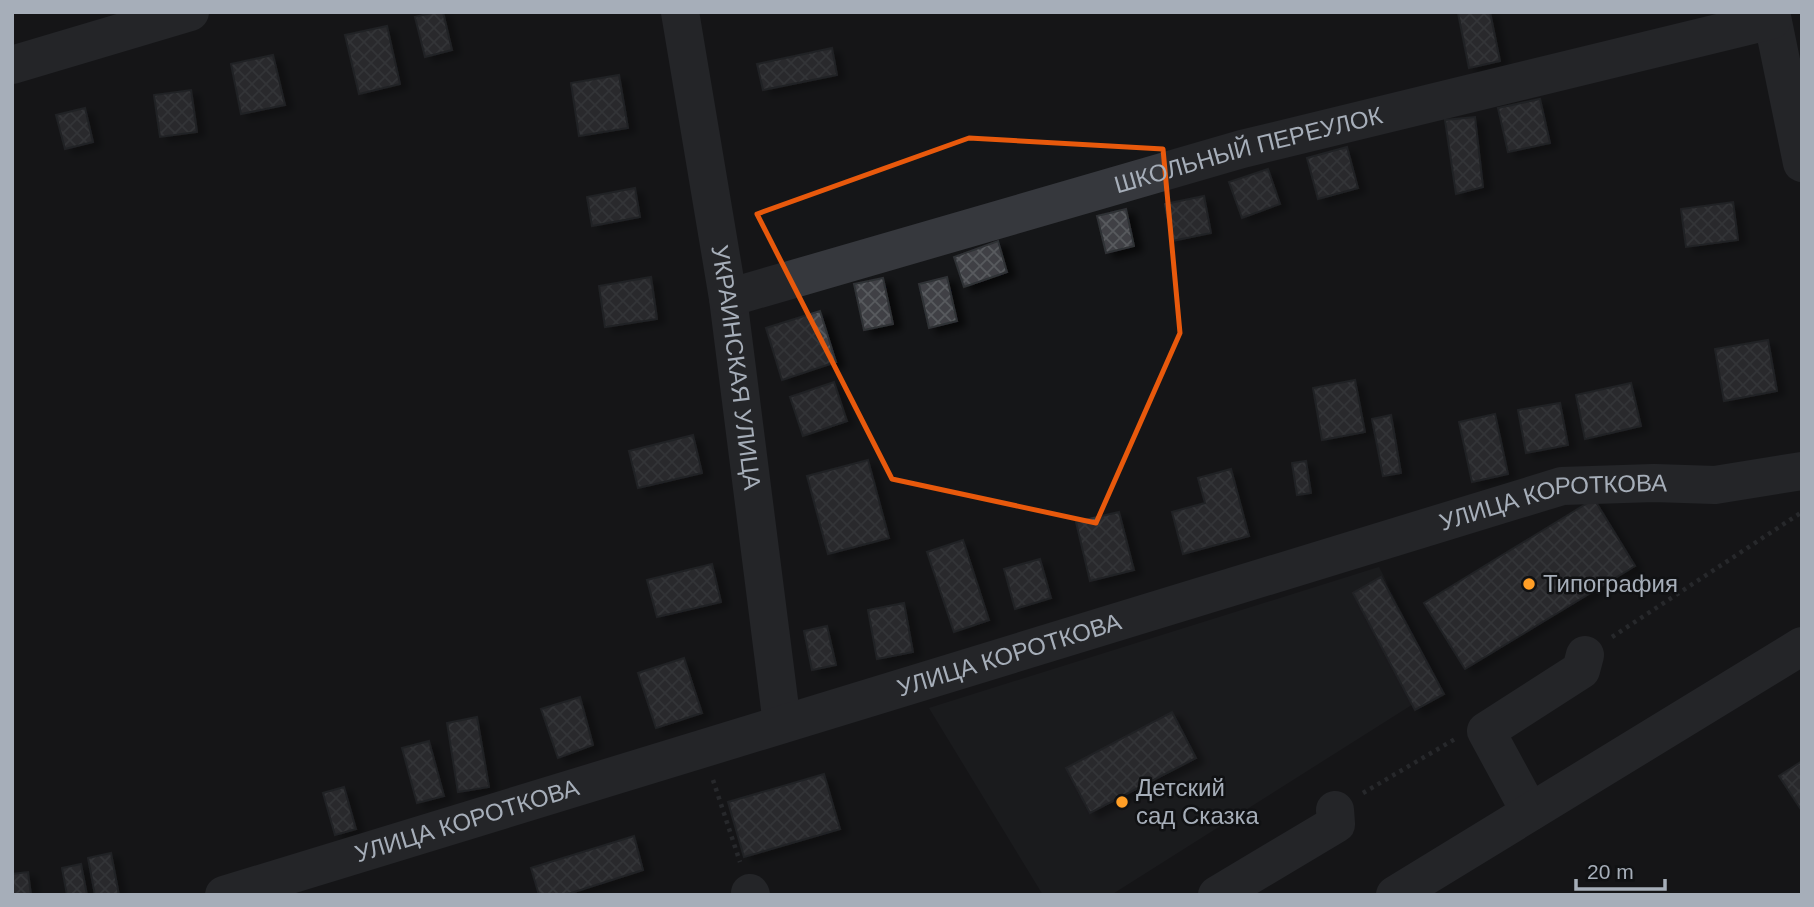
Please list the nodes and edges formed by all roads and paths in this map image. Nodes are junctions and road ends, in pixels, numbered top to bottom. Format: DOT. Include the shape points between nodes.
graph roads {
  1 [pos="680,12"];
  2 [pos="178,14"];
  3 [pos="1772,16"];
  4 [pos="12,65"];
  5 [pos="1802,163"];
  6 [pos="728,298"];
  7 [pos="1802,471"];
  8 [pos="1802,646"];
  9 [pos="1585,655"];
  10 [pos="782,724"];
  11 [pos="703,748"];
  12 [pos="1335,810"];
  13 [pos="1530,812"];
  14 [pos="751,894"];
  15 [pos="224,895"];
  16 [pos="1217,895"];
  17 [pos="1395,895"];
  1 -- 6 [label="street, УКРАИНСКАЯ УЛИЦА"];
  2 -- 4 [label="street"];
  3 -- 5 [label="street"];
  3 -- 6 [label="street, ШКОЛЬНЫЙ ПЕРЕУЛОК" via="1242,149"];
  6 -- 10 [label="street, УКРАИНСКАЯ УЛИЦА"];
  7 -- 10 [label="street, УЛИЦА КОРОТКОВА" via="1715,485 1562,486"];
  8 -- 13 [label="street"];
  9 -- 13 [label="street" via="1581,670 1486,731"];
  10 -- 11 [label="street, УЛИЦА КОРОТКОВА"];
  11 -- 14 [label="path"];
  11 -- 15 [label="street, УЛИЦА КОРОТКОВА"];
  12 -- 16 [label="street" via="1336,824"];
  13 -- 17 [label="street"];
}
